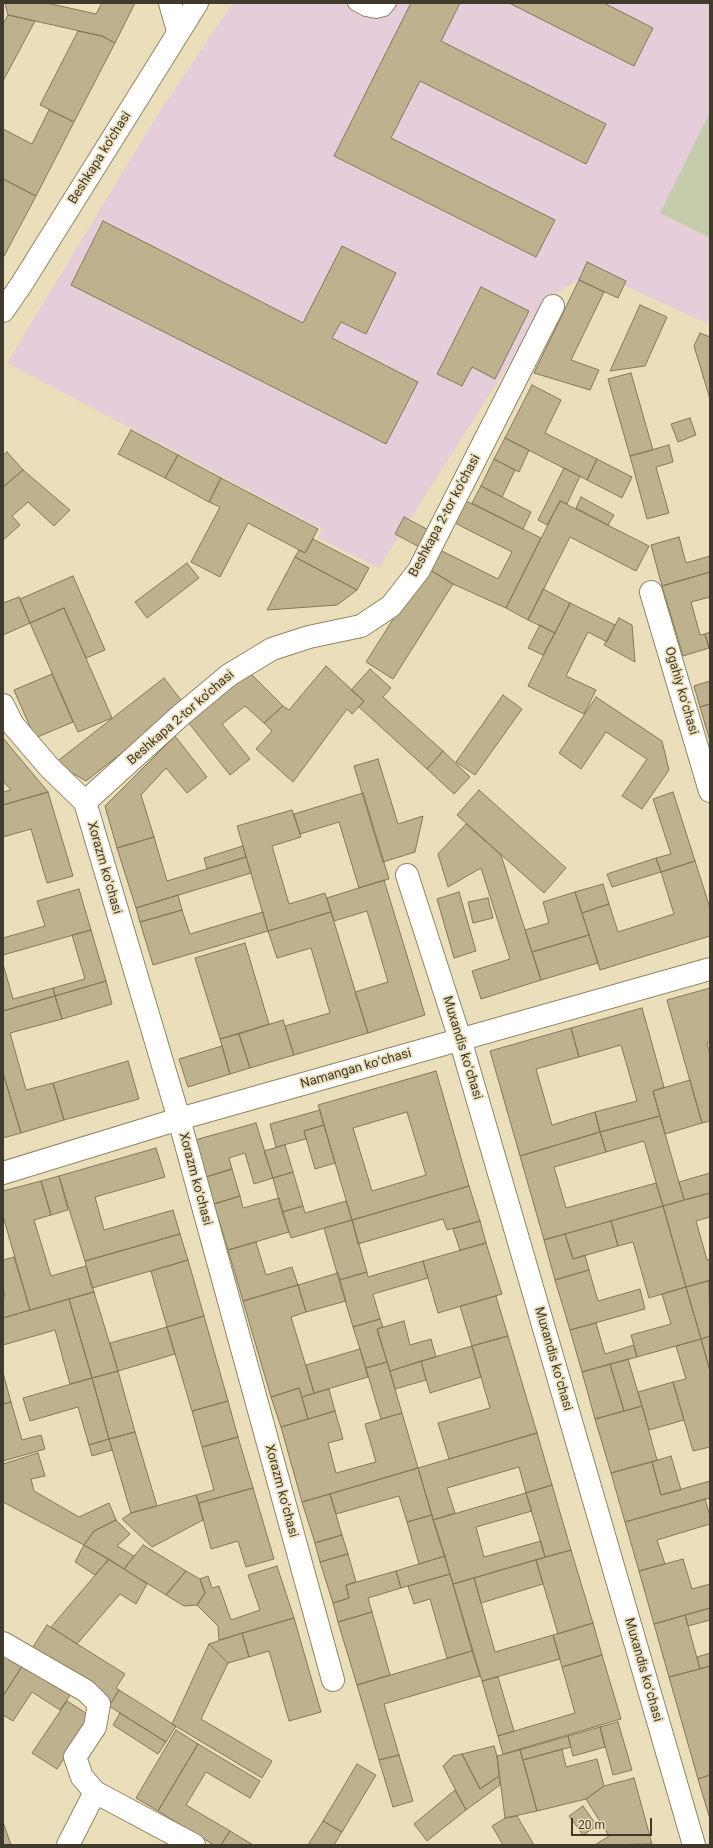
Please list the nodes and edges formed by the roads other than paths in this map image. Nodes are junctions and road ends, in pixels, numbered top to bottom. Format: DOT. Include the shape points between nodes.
graph roads {
  1 [pos="170,3"];
  2 [pos="197,3"];
  3 [pos="355,3"];
  4 [pos="389,3"];
  5 [pos="178,31"];
  6 [pos="553,306"];
  7 [pos="3,311"];
  8 [pos="651,592"];
  9 [pos="3,705"];
  10 [pos="710,791"];
  11 [pos="85,802"];
  12 [pos="407,875"];
  13 [pos="710,969"];
  14 [pos="460,1039"];
  15 [pos="178,1119"];
  16 [pos="3,1173"];
  17 [pos="3,1643"];
  18 [pos="333,1680"];
  19 [pos="95,1792"];
  20 [pos="68,1845"];
  21 [pos="194,1845"];
  22 [pos="694,1845"];
  1 -- 5 [label="street"];
  2 -- 5 [label="street, Beshkapa ko'chasi"];
  3 -- 4 [label="lane" via="376,11 384,9"];
  5 -- 7 [label="street, Beshkapa ko'chasi"];
  6 -- 11 [label="street, Beshkapa 2-tor koʼchasi" via="419,570 391,606 361,626 309,637 272,649 229,675"];
  8 -- 10 [label="street, Ogahiy koʻchasi"];
  9 -- 11 [label="street, Xorazm koʻchasi" via="13,725 49,767"];
  11 -- 15 [label="street, Xorazm koʻchasi"];
  12 -- 14 [label="street, Muxandis koʻchasi"];
  13 -- 14 [label="street, Namangan koʻchasi"];
  14 -- 15 [label="street, Namangan koʻchasi"];
  14 -- 22 [label="street, Muxandis koʻchasi"];
  15 -- 16 [label="street, Namangan koʻchasi"];
  15 -- 18 [label="street, Xorazm koʻchasi"];
  17 -- 19 [label="street" via="86,1691 99,1704 95,1727 75,1756 82,1778"];
  19 -- 20 [label="street"];
  19 -- 21 [label="street"];
}
